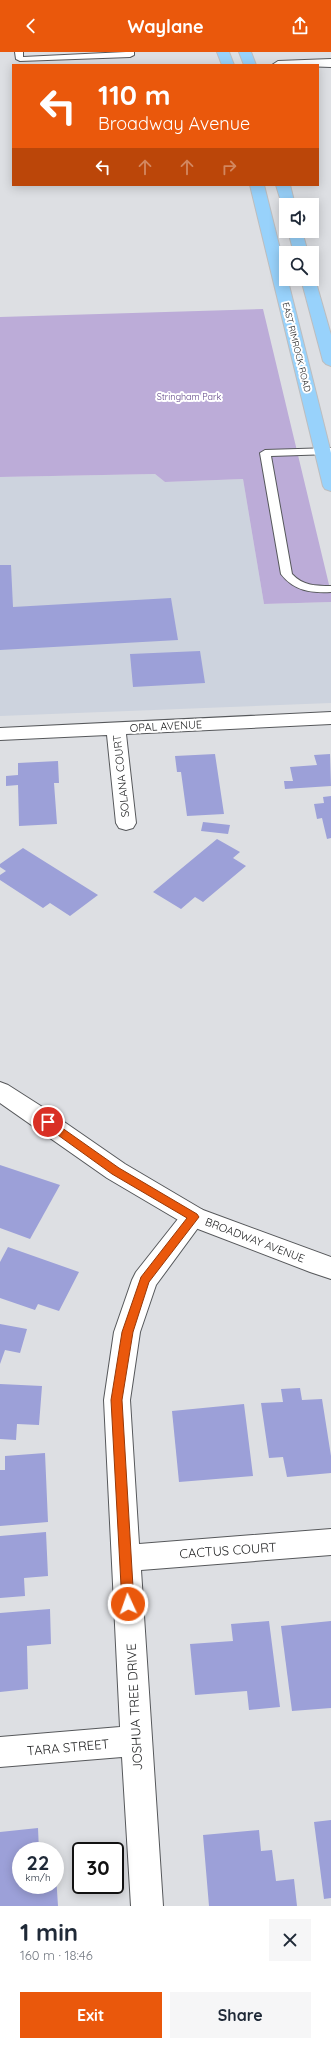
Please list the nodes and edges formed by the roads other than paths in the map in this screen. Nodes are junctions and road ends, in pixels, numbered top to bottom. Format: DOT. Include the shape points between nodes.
graph roads {
  1 [pos="19,52"];
  2 [pos="130,52"];
  3 [pos="223,52"];
  4 [pos="245,52"];
  5 [pos="331,63"];
  6 [pos="228,64"];
  7 [pos="250,64"];
  8 [pos="304,64"];
  9 [pos="257,186"];
  10 [pos="283,186"];
  11 [pos="286,198"];
  12 [pos="310,286"];
  13 [pos="331,362"];
  14 [pos="327,451"];
  15 [pos="331,486"];
  16 [pos="331,589"];
  17 [pos="331,718"];
  18 [pos="116,728"];
  19 [pos="0,734"];
  20 [pos="126,823"];
  21 [pos="0,1091"];
  22 [pos="194,1217"];
  23 [pos="331,1268"];
  24 [pos="331,1542"];
  25 [pos="126,1558"];
  26 [pos="136,1741"];
  27 [pos="0,1752"];
  28 [pos="147,1906"];
  1 -- 2 [label="lane" via="20,59"];
  3 -- 6 [label="main road"];
  4 -- 7 [label="main road"];
  5 -- 8 [label="street"];
  9 -- 14 [label="main road, EAST RIMROCK ROAD"];
  10 -- 11 [label="main road"];
  12 -- 13 [label="main road"];
  14 -- 15 [label="main road, EAST RIMROCK ROAD"];
  14 -- 16 [label="lane" via="265,453 287,574 301,587 312,590"];
  17 -- 18 [label="street, OPAL AVENUE"];
  18 -- 19 [label="street, OPAL AVENUE"];
  18 -- 20 [label="street, SOLANA COURT"];
  21 -- 22 [label="street, BROADWAY AVENUE" via="116,1171"];
  22 -- 23 [label="street, BROADWAY AVENUE"];
  22 -- 25 [label="street, JOSHUA TREE DRIVE" via="145,1280 127,1332 117,1400"];
  24 -- 25 [label="street, CACTUS COURT"];
  25 -- 26 [label="street, JOSHUA TREE DRIVE"];
  26 -- 27 [label="street, TARA STREET"];
  26 -- 28 [label="street, JOSHUA TREE DRIVE"];
}
